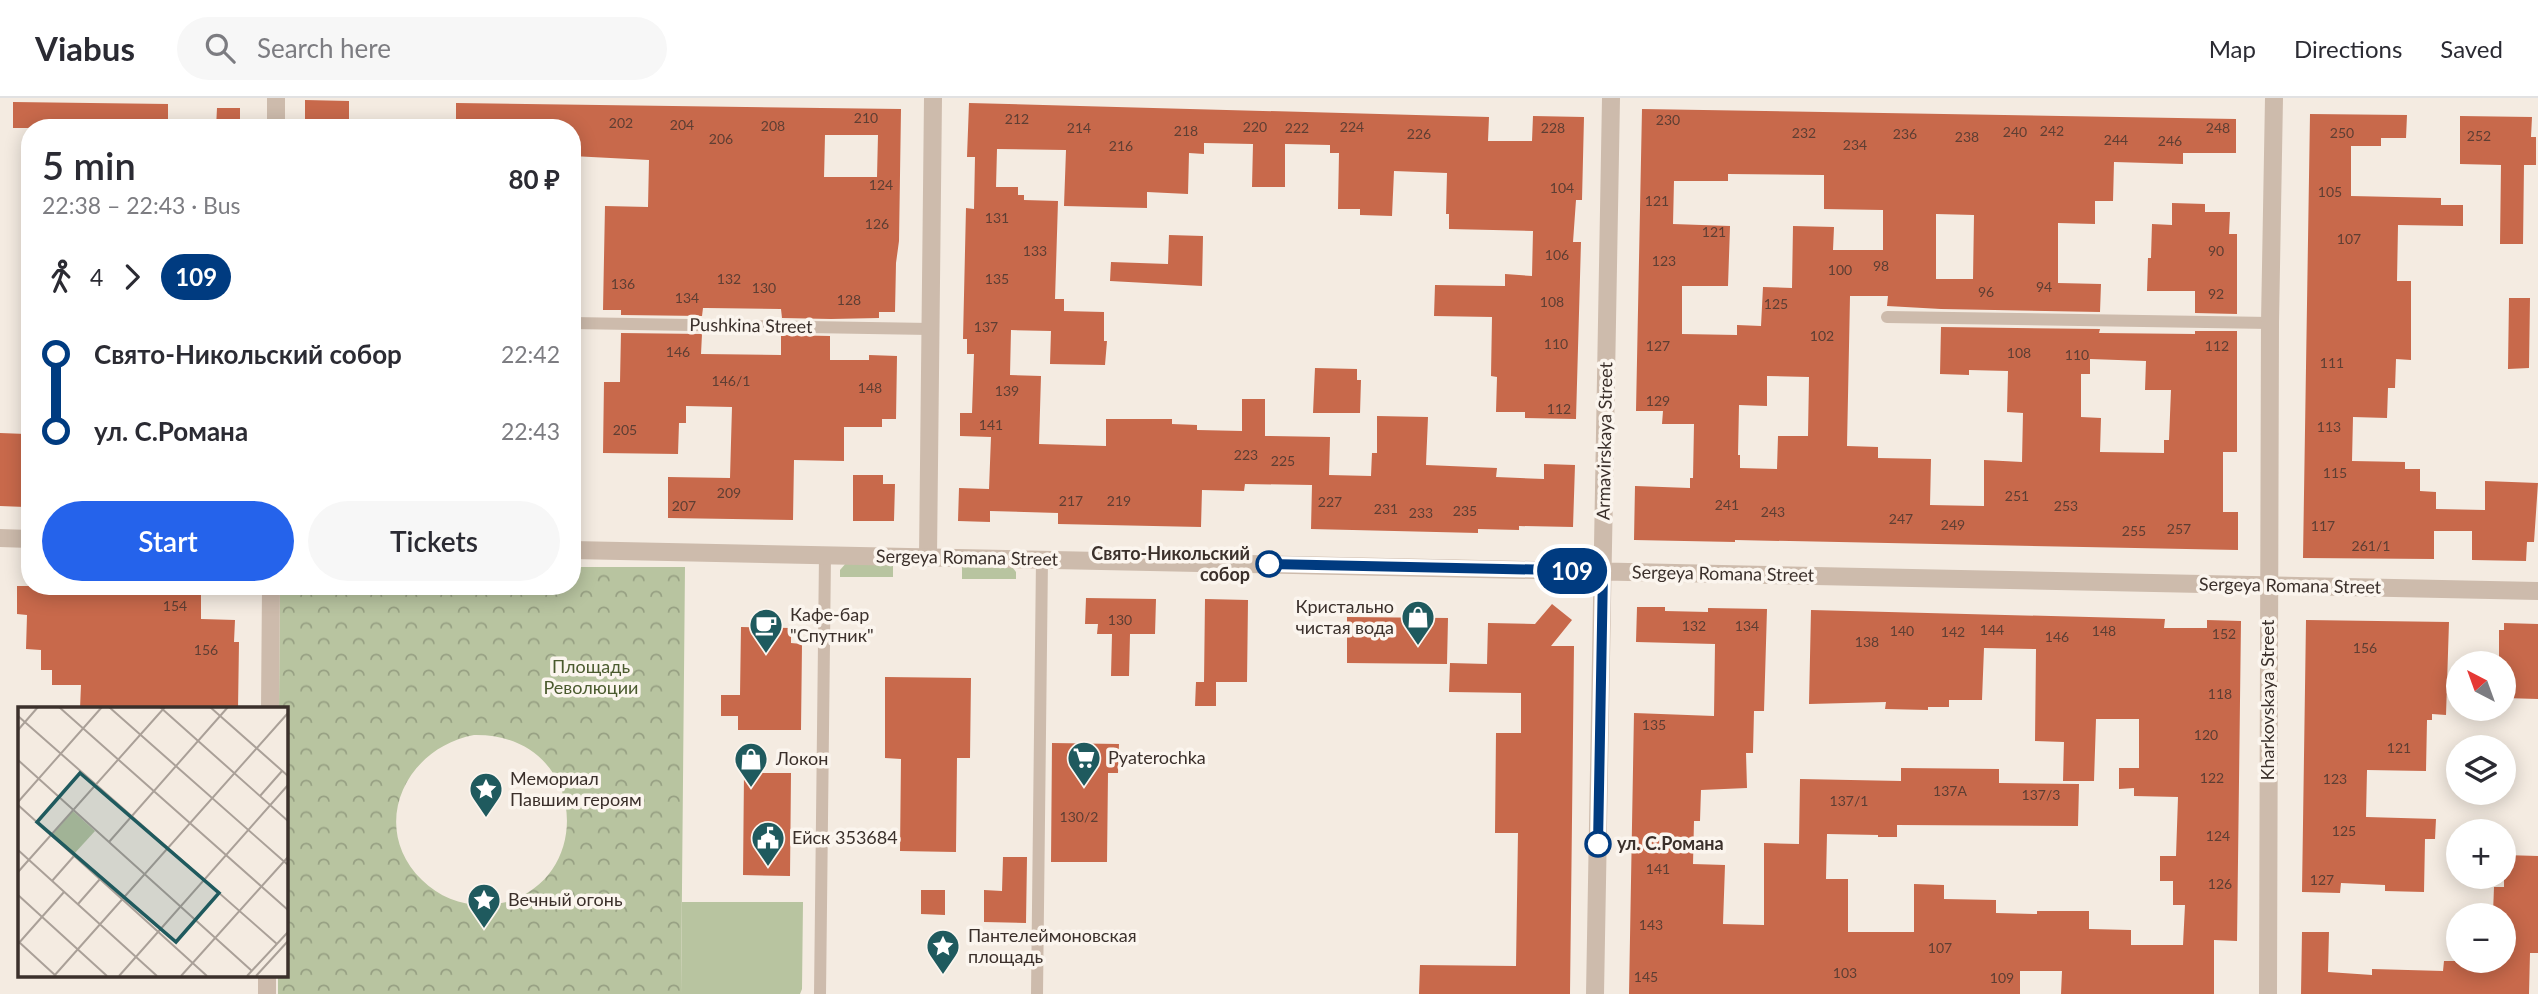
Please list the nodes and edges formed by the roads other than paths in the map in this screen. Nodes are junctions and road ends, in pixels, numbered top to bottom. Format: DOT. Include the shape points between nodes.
graph roads {
  1 [pos="276,98"];
  2 [pos="933,98"];
  3 [pos="1611,98"];
  4 [pos="2274,98"];
  5 [pos="276,119"];
  6 [pos="1887,317"];
  7 [pos="581,323"];
  8 [pos="2270,323"];
  9 [pos="930,329"];
  10 [pos="0,538"];
  11 [pos="21,539"];
  12 [pos="581,550"];
  13 [pos="825,555"];
  14 [pos="928,557"];
  15 [pos="1042,559"];
  16 [pos="1603,571"];
  17 [pos="2269,586"];
  18 [pos="2538,591"];
  19 [pos="271,595"];
  20 [pos="270,707"];
  21 [pos="267,976"];
  22 [pos="267,994"];
  23 [pos="820,994"];
  24 [pos="1037,994"];
  25 [pos="1595,994"];
  26 [pos="2268,994"];
  1 -- 5 [label="street"];
  2 -- 9 [label="street"];
  3 -- 16 [label="street, Armavirskaya Street"];
  4 -- 8 [label="street, Kharkovskaya Street"];
  6 -- 8 [label="lane"];
  7 -- 9 [label="lane, Pushkina Street"];
  8 -- 17 [label="street, Kharkovskaya Street"];
  9 -- 14 [label="street"];
  10 -- 11 [label="street"];
  12 -- 13 [label="street, Sergeya Romana Street"];
  13 -- 14 [label="street, Sergeya Romana Street"];
  13 -- 23 [label="lane"];
  14 -- 15 [label="street, Sergeya Romana Street"];
  15 -- 16 [label="street, Sergeya Romana Street"];
  15 -- 24 [label="lane"];
  16 -- 17 [label="street, Sergeya Romana Street"];
  16 -- 25 [label="street, Armavirskaya Street"];
  17 -- 18 [label="street, Sergeya Romana Street"];
  17 -- 26 [label="street, Kharkovskaya Street"];
  19 -- 20 [label="street"];
  21 -- 22 [label="street"];
}
